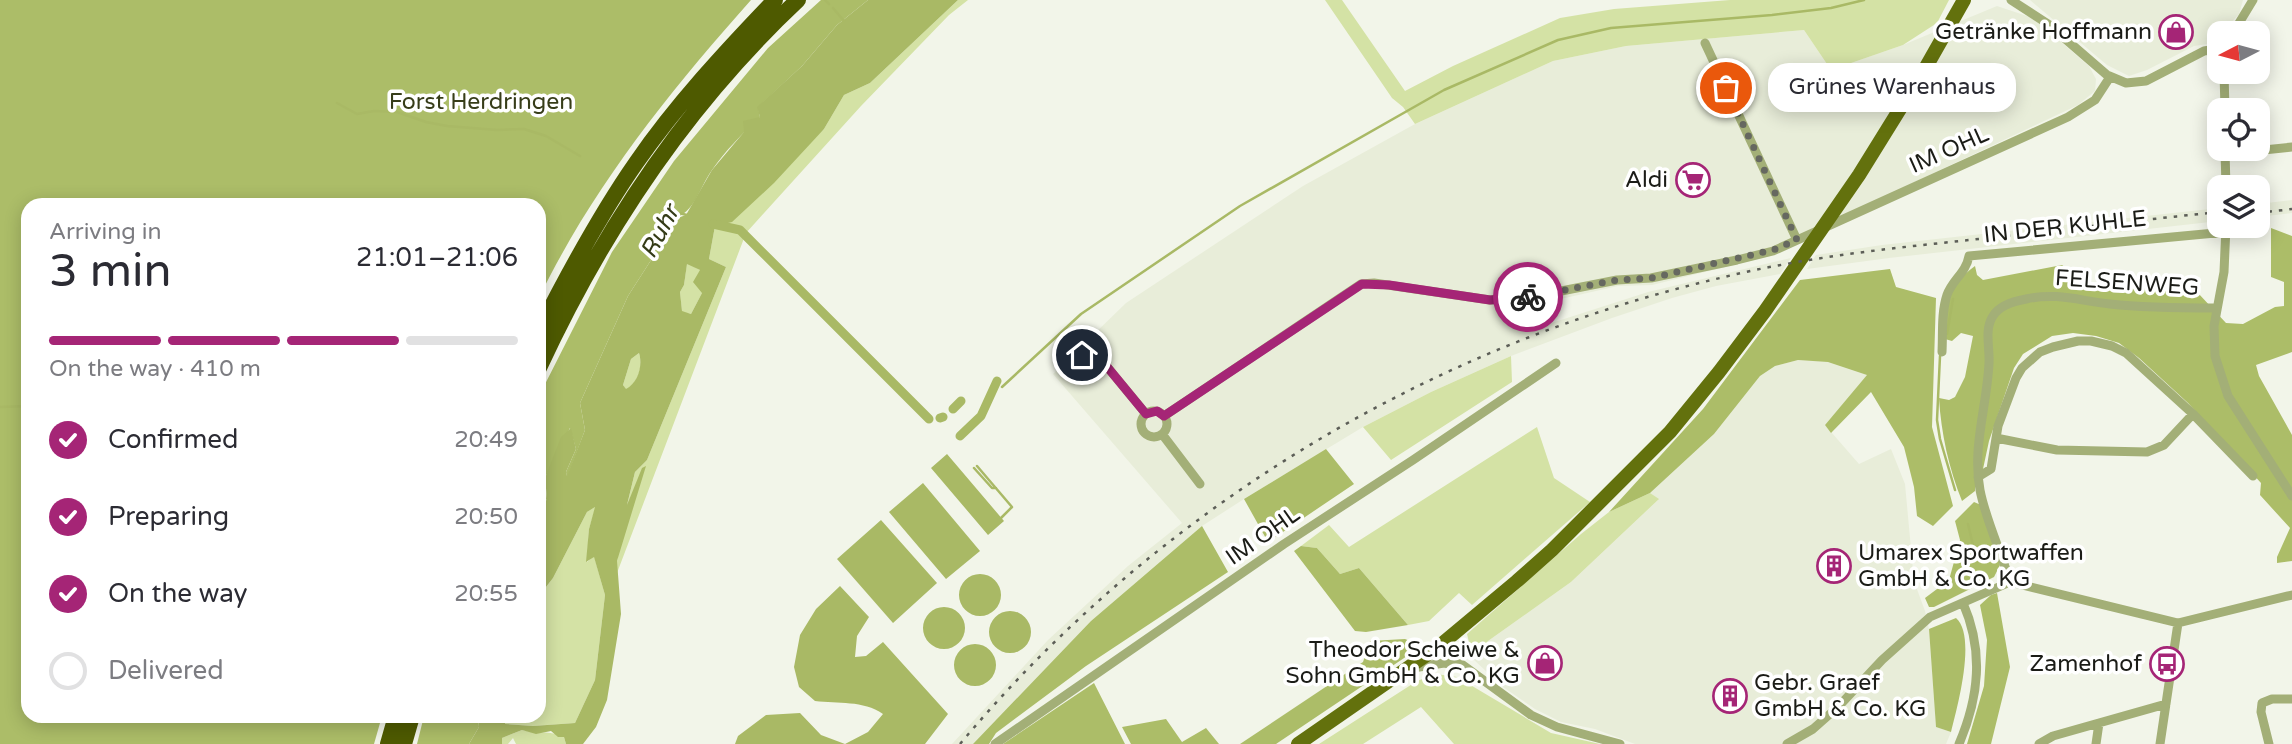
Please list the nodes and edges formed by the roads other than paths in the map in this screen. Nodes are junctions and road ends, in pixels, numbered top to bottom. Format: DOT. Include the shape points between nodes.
graph roads {
  1 [pos="775,0"];
  2 [pos="798,0"];
  3 [pos="1964,0"];
  4 [pos="2011,0"];
  5 [pos="2253,0"];
  6 [pos="2240,21"];
  7 [pos="1705,43"];
  8 [pos="2207,51"];
  9 [pos="2110,77"];
  10 [pos="2292,147"];
  11 [pos="2270,148"];
  12 [pos="2207,231"];
  13 [pos="2226,238"];
  14 [pos="1797,240"];
  15 [pos="2217,308"];
  16 [pos="546,318"];
  17 [pos="1942,352"];
  18 [pos="546,354"];
  19 [pos="1074,357"];
  20 [pos="1556,363"];
  21 [pos="1146,414"];
  22 [pos="2193,414"];
  23 [pos="1164,416"];
  24 [pos="1162,434"];
  25 [pos="1996,438"];
  26 [pos="2253,476"];
  27 [pos="1978,477"];
  28 [pos="1200,484"];
  29 [pos="2292,496"];
  30 [pos="2010,582"];
  31 [pos="2292,595"];
  32 [pos="1963,603"];
  33 [pos="2178,623"];
  34 [pos="1438,647"];
  35 [pos="1463,666"];
  36 [pos="1408,668"];
  37 [pos="2292,699"];
  38 [pos="2166,704"];
  39 [pos="394,723"];
  40 [pos="410,723"];
  41 [pos="2099,723"];
  42 [pos="388,744"];
  43 [pos="404,744"];
  44 [pos="995,744"];
  45 [pos="1298,744"];
  46 [pos="1620,744"];
  47 [pos="1787,744"];
  48 [pos="1959,744"];
  49 [pos="2039,744"];
  50 [pos="2096,744"];
  51 [pos="2160,744"];
  52 [pos="2269,744"];
  1 -- 16 [label="highway" via="705,76 636,163"];
  2 -- 18 [label="highway" via="743,56 669,146 591,267"];
  3 -- 34 [label="main road" via="1859,175 1719,372 1670,432 1552,550"];
  4 -- 9 [label="street" via="2049,24"];
  5 -- 6 [label="street"];
  7 -- 14 [label="street"];
  8 -- 9 [label="street" via="2142,83"];
  9 -- 14 [label="street, IM OHL" via="2095,100 2068,117"];
  10 -- 11 [label="street"];
  12 -- 17 [label="street, IN DER KUHLE" via="1969,256 1964,272 1947,295"];
  13 -- 15 [label="street"];
  14 -- 23 [label="street, IM OHL" via="1773,250 1651,278 1536,296 1490,300 1362,284"];
  15 -- 27 [label="street, FELSENWEG" via="2157,309 2058,295 2024,299 1994,314 1989,325"];
  15 -- 29 [label="street" via="2215,356 2228,396"];
  19 -- 21 [label="street" via="1095,357 1104,363"];
  20 -- 44 [label="street, IM OHL"];
  21 -- 23 [label="street" via="1157,411"];
  21 -- 24 [label="street" via="1141,421 1143,432 1150,437"];
  22 -- 25 [label="street" via="2164,445 2147,453 2057,450"];
  22 -- 25 [label="street" via="2126,353 2101,343 2078,341 2040,352 2022,368"];
  22 -- 26 [label="street"];
  23 -- 24 [label="street"];
  24 -- 28 [label="street"];
  25 -- 27 [label="street" via="1991,469"];
  27 -- 30 [label="street"];
  30 -- 32 [label="street"];
  30 -- 33 [label="street"];
  31 -- 33 [label="street"];
  32 -- 47 [label="street" via="1930,617 1839,706"];
  32 -- 48 [label="street" via="1972,623 1977,659 1972,706"];
  33 -- 38 [label="street"];
  34 -- 35 [label="street"];
  34 -- 36 [label="main road"];
  35 -- 36 [label="street" via="1444,663"];
  35 -- 46 [label="street" via="1531,715"];
  36 -- 45 [label="main road"];
  37 -- 52 [label="street" via="2262,704"];
  38 -- 41 [label="street"];
  38 -- 51 [label="street"];
  39 -- 42 [label="highway"];
  40 -- 43 [label="highway"];
  41 -- 49 [label="street"];
  41 -- 50 [label="street"];
}
